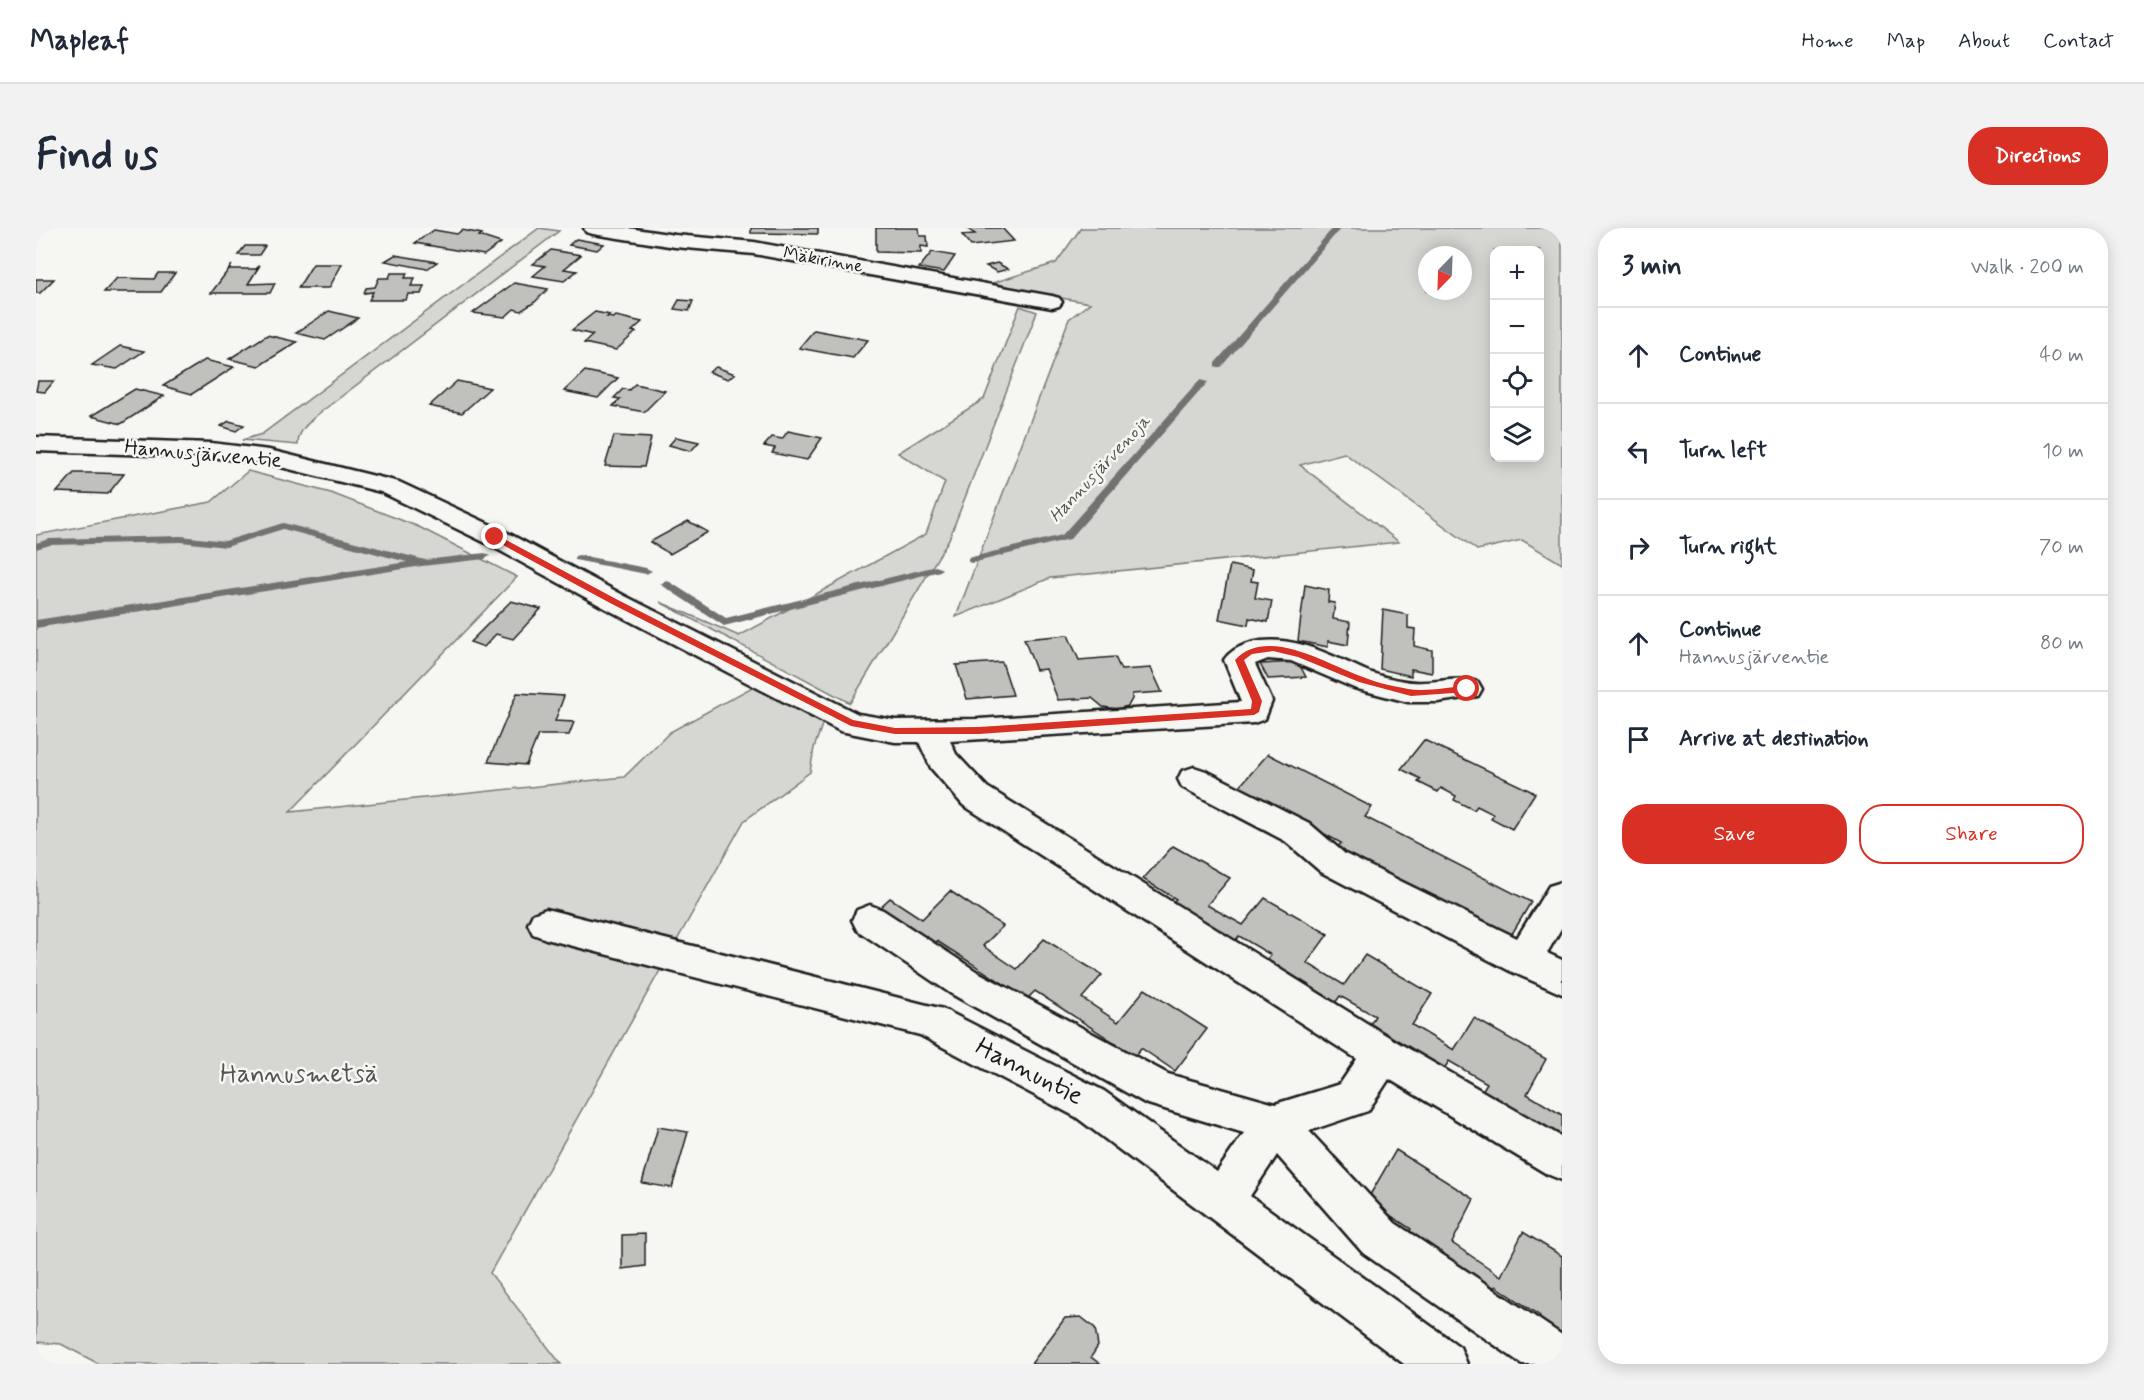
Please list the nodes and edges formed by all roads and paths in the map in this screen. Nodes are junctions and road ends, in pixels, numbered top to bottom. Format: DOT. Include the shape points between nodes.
graph roads {
  1 [pos="593,228"];
  2 [pos="1052,302"];
  3 [pos="36,444"];
  4 [pos="1467,689"];
  5 [pos="930,731"];
  6 [pos="1194,779"];
  7 [pos="1562,896"];
  8 [pos="870,920"];
  9 [pos="546,924"];
  10 [pos="1523,960"];
  11 [pos="1562,978"];
  12 [pos="1383,1054"];
  13 [pos="1275,1123"];
  14 [pos="1562,1160"];
  15 [pos="1221,1202"];
  16 [pos="1562,1363"];
  17 [pos="1443,1364"];
  1 -- 2 [label="street, Mäkirinne" via="754,248"];
  3 -- 5 [label="street, Hannusjärventie" via="211,450 269,457 390,488 495,537 851,723 895,731"];
  4 -- 5 [label="street, Hannusjärventie" via="1411,693 1273,648 1250,652 1239,660 1257,701 1254,712"];
  5 -- 12 [label="street" via="942,760 975,796"];
  6 -- 10 [label="street" via="1297,832 1333,863"];
  7 -- 10 [label="street"];
  8 -- 13 [label="street" via="963,982 1158,1090"];
  9 -- 15 [label="street, Hannuntie" via="929,1021 1090,1104"];
  10 -- 11 [label="street"];
  12 -- 13 [label="street" via="1354,1098"];
  12 -- 14 [label="street"];
  13 -- 15 [label="street"];
  13 -- 16 [label="street" via="1379,1238"];
  15 -- 17 [label="street, Hannuntie"];
}
